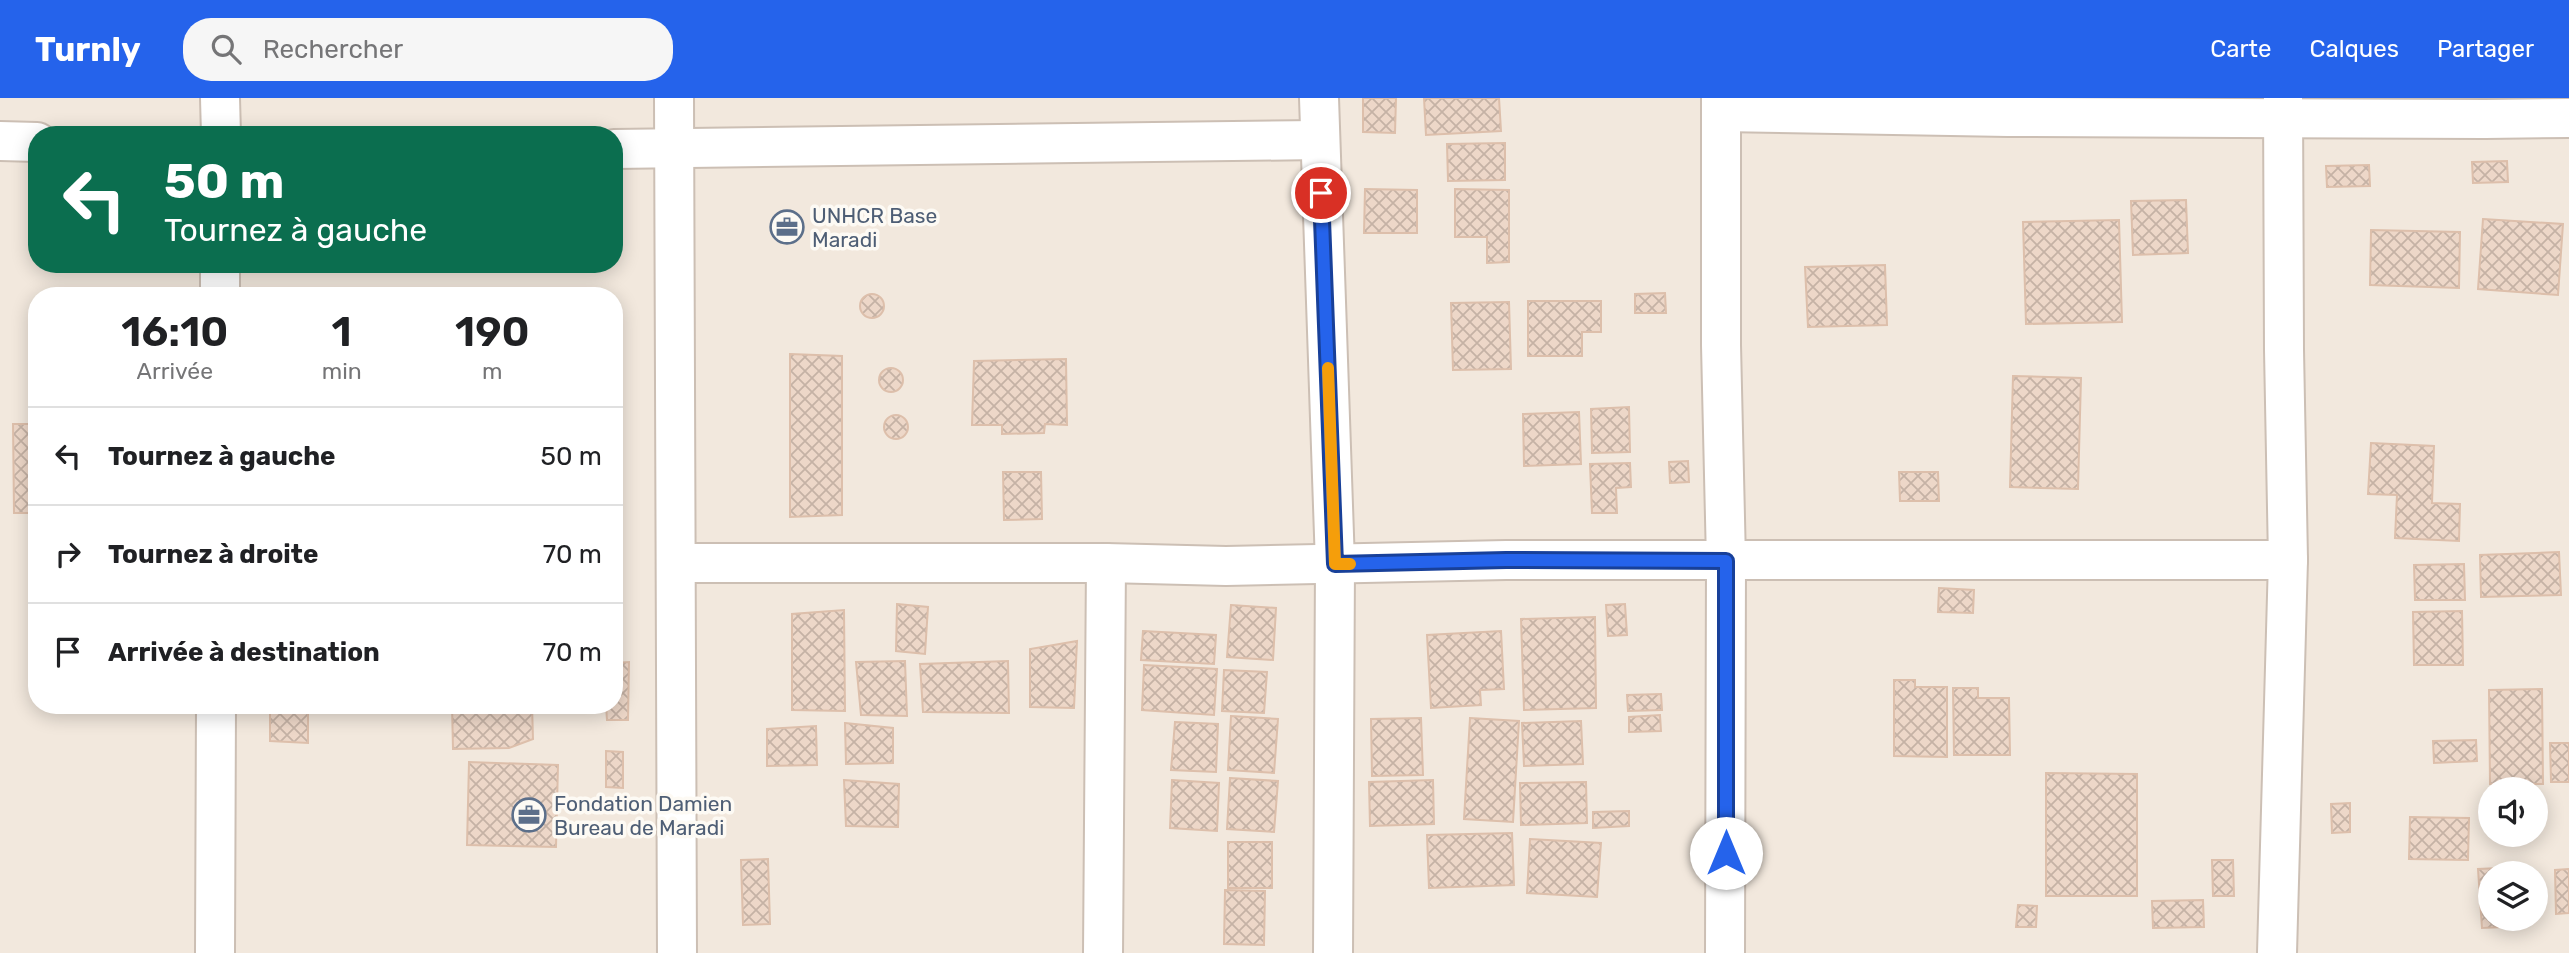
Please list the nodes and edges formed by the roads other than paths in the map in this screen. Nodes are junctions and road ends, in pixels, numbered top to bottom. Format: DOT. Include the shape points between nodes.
graph roads {
  1 [pos="220,98"];
  2 [pos="674,98"];
  3 [pos="1319,98"];
  4 [pos="1721,105"];
  5 [pos="2283,107"];
  6 [pos="2569,118"];
  7 [pos="221,126"];
  8 [pos="1319,140"];
  9 [pos="0,141"];
  10 [pos="28,142"];
  11 [pos="623,149"];
  12 [pos="675,150"];
  13 [pos="2288,560"];
  14 [pos="1726,561"];
  15 [pos="676,563"];
  16 [pos="1105,563"];
  17 [pos="1335,564"];
  18 [pos="216,714"];
  19 [pos="215,953"];
  20 [pos="677,953"];
  21 [pos="1103,953"];
  22 [pos="1333,953"];
  23 [pos="1725,953"];
  24 [pos="2277,953"];
  1 -- 7 [label="street"];
  2 -- 12 [label="street"];
  3 -- 8 [label="street"];
  4 -- 5 [label="street" via="2008,117"];
  4 -- 14 [label="street"];
  5 -- 6 [label="street" via="2484,119"];
  5 -- 13 [label="street"];
  8 -- 12 [label="street"];
  8 -- 17 [label="street"];
  9 -- 10 [label="street"];
  11 -- 12 [label="street"];
  12 -- 15 [label="street"];
  13 -- 14 [label="street"];
  13 -- 24 [label="street"];
  14 -- 17 [label="street"];
  14 -- 23 [label="street"];
  15 -- 16 [label="street"];
  15 -- 20 [label="street"];
  16 -- 17 [label="street"];
  16 -- 21 [label="street"];
  17 -- 22 [label="street"];
  18 -- 19 [label="street"];
}
